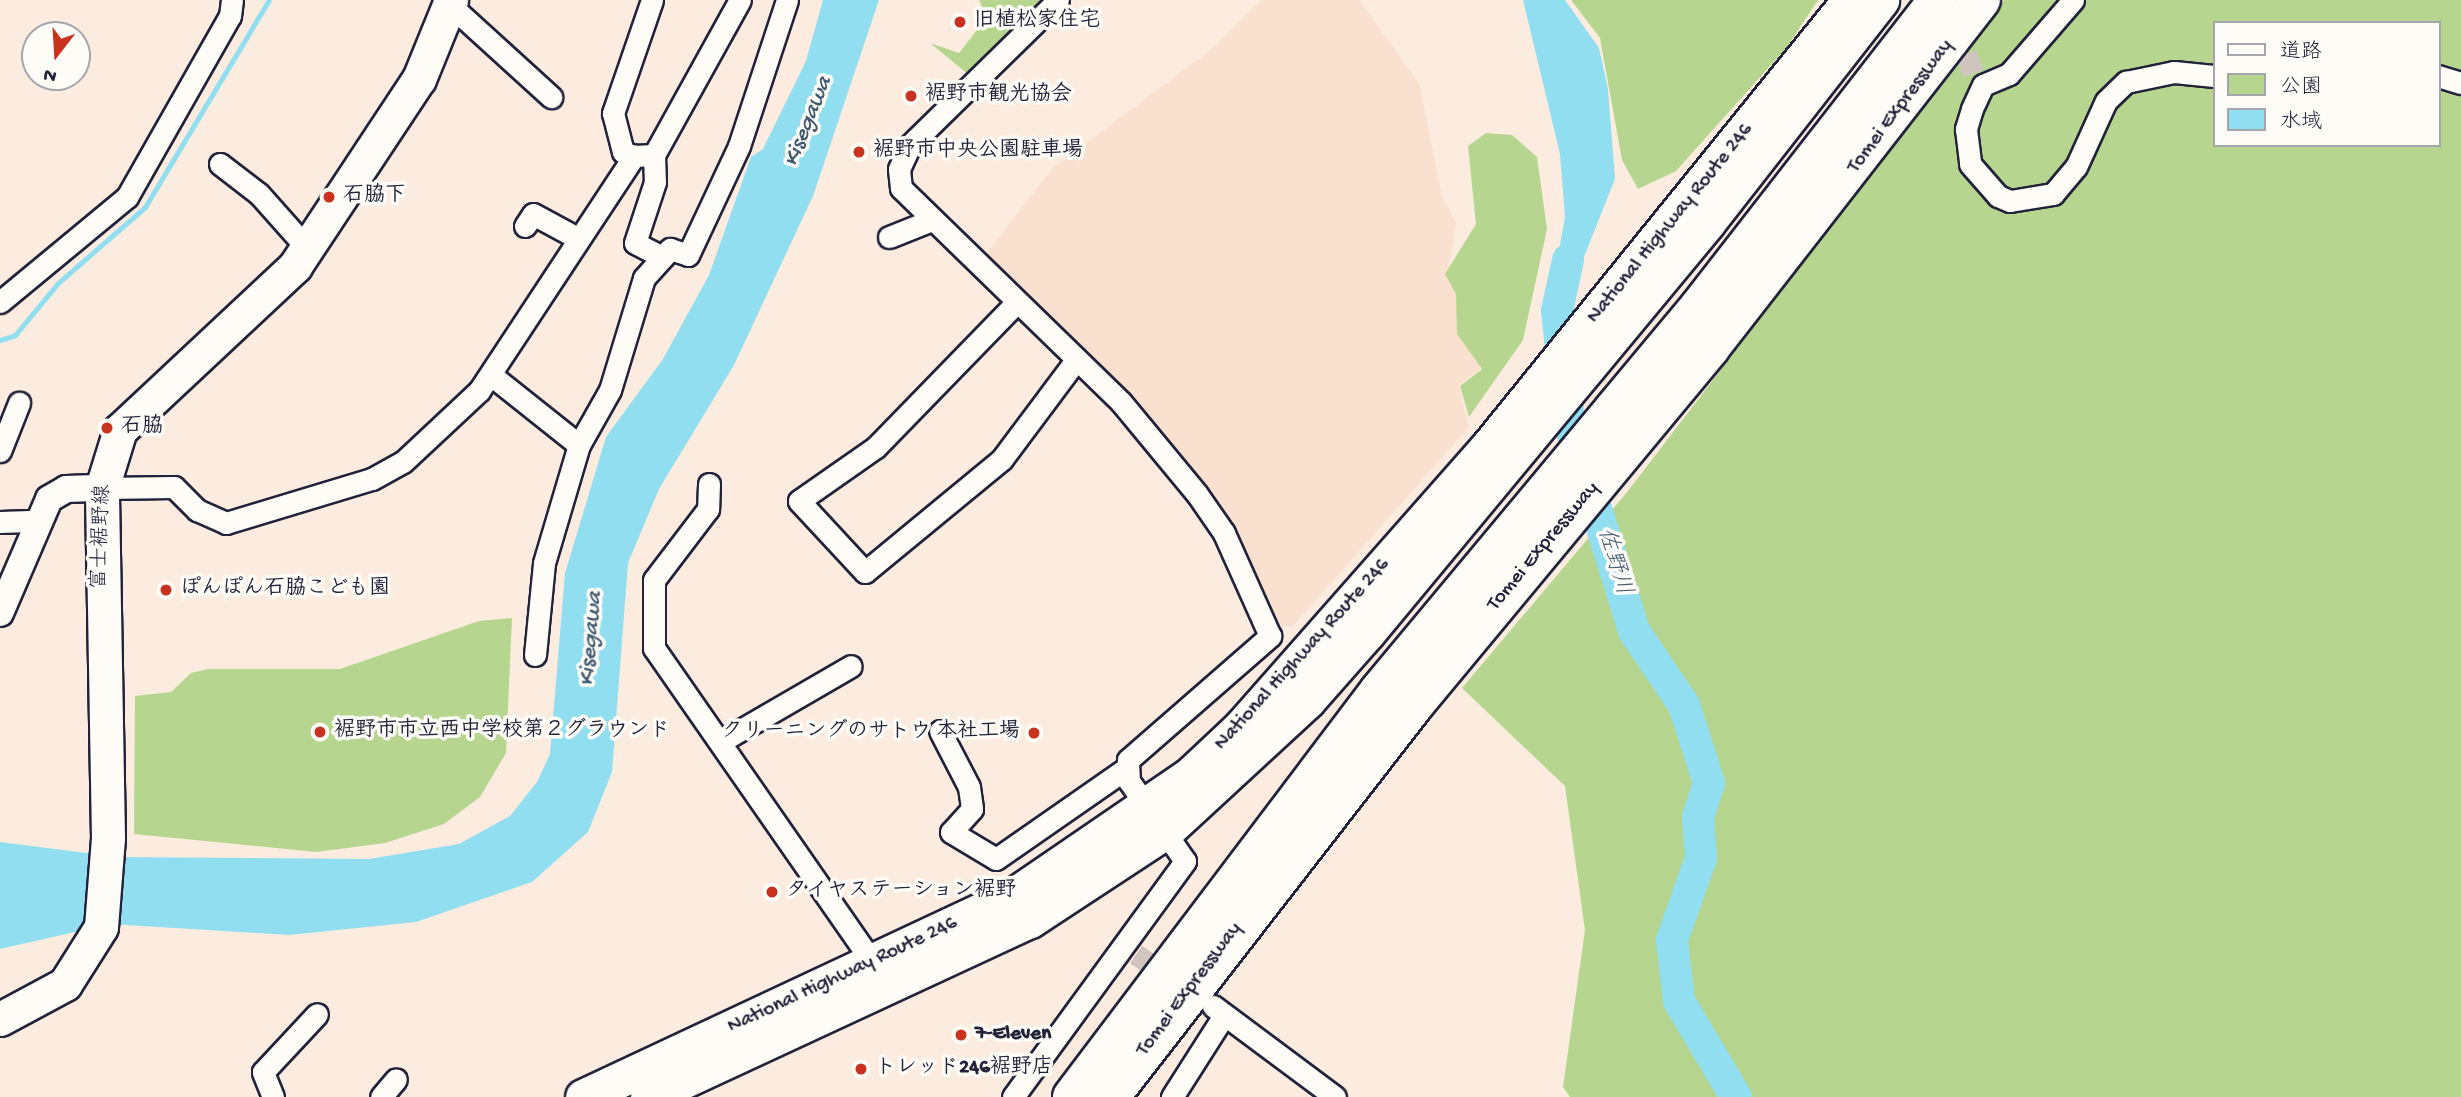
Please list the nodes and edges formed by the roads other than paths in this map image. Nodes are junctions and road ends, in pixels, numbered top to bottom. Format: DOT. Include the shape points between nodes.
graph roads {
  1 [pos="232,0"];
  2 [pos="652,0"];
  3 [pos="740,0"];
  4 [pos="787,0"];
  5 [pos="1058,0"];
  6 [pos="1850,0"];
  7 [pos="1881,0"];
  8 [pos="1938,0"];
  9 [pos="1981,0"];
  10 [pos="2073,0"];
  11 [pos="450,3"];
  12 [pos="2212,76"];
  13 [pos="2440,77"];
  14 [pos="2461,83"];
  15 [pos="551,97"];
  16 [pos="644,156"];
  17 [pos="220,164"];
  18 [pos="1698,212"];
  19 [pos="929,221"];
  20 [pos="525,226"];
  21 [pos="889,237"];
  22 [pos="579,239"];
  23 [pos="307,248"];
  24 [pos="663,257"];
  25 [pos="0,302"];
  26 [pos="1014,305"];
  27 [pos="1076,360"];
  28 [pos="491,375"];
  29 [pos="19,403"];
  30 [pos="579,445"];
  31 [pos="0,451"];
  32 [pos="709,484"];
  33 [pos="102,488"];
  34 [pos="38,521"];
  35 [pos="0,522"];
  36 [pos="0,613"];
  37 [pos="535,655"];
  38 [pos="851,666"];
  39 [pos="940,731"];
  40 [pos="720,742"];
  41 [pos="1124,770"];
  42 [pos="1156,818"];
  43 [pos="873,963"];
  44 [pos="317,1014"];
  45 [pos="0,1019"];
  46 [pos="396,1079"];
  47 [pos="659,1093"];
  48 [pos="273,1097"];
  49 [pos="381,1097"];
  50 [pos="583,1097"];
  51 [pos="1013,1097"];
  52 [pos="1072,1097"];
  53 [pos="1110,1097"];
  54 [pos="1172,1097"];
  55 [pos="1335,1097"];
  1 -- 25 [label="street" via="230,16 127,197"];
  2 -- 16 [label="street" via="613,113 623,152"];
  3 -- 16 [label="street"];
  4 -- 24 [label="street" via="739,146 688,255 670,249"];
  5 -- 19 [label="street" via="910,145 900,169 901,188"];
  6 -- 18 [label="highway, National Highway Route 246"];
  7 -- 18 [label="highway, National Highway Route 246"];
  8 -- 52 [label="highway, Tomei Expressway" via="1699,307 1380,691"];
  9 -- 53 [label="highway, Tomei Expressway" via="1710,348 1507,590"];
  10 -- 12 [label="street" via="2009,74 1979,82 1966,130 1969,164 1987,188 2010,201 2053,194 2076,167 2106,101 2126,82 2174,72"];
  11 -- 15 [label="street"];
  11 -- 23 [label="main road, 富士裾野線" via="419,79"];
  13 -- 14 [label="street"];
  16 -- 22 [label="street"];
  16 -- 24 [label="street" via="655,182 635,243"];
  17 -- 23 [label="street" via="259,194"];
  18 -- 42 [label="highway, National Highway Route 246" via="1493,462"];
  19 -- 21 [label="street"];
  19 -- 26 [label="street"];
  20 -- 22 [label="street" via="533,214"];
  22 -- 28 [label="street"];
  23 -- 33 [label="main road, 富士裾野線" via="262,302 130,417"];
  24 -- 30 [label="street" via="644,278 610,390"];
  26 -- 27 [label="street"];
  26 -- 27 [label="street" via="876,447 799,500 865,572 1002,459"];
  27 -- 41 [label="street" via="1121,402 1197,494 1230,545 1269,636"];
  28 -- 30 [label="street"];
  28 -- 33 [label="street" via="403,462 372,479 241,521 215,521 163,485"];
  29 -- 31 [label="street"];
  30 -- 37 [label="street" via="544,563"];
  32 -- 40 [label="street" via="708,509 654,580 654,648"];
  33 -- 34 [label="street" via="66,489 49,499"];
  33 -- 45 [label="main road, 富士裾野線" via="107,892 89,954 65,984"];
  34 -- 35 [label="street"];
  34 -- 36 [label="street"];
  38 -- 40 [label="street"];
  39 -- 41 [label="street" via="969,787 972,809 951,832 996,859"];
  40 -- 43 [label="street"];
  41 -- 42 [label="street"];
  42 -- 43 [label="highway, National Highway Route 246" via="1013,896"];
  42 -- 47 [label="highway, National Highway Route 246" via="1030,920"];
  42 -- 51 [label="street" via="1185,861 1129,950"];
  43 -- 50 [label="highway, National Highway Route 246"];
  44 -- 48 [label="street" via="263,1072"];
  46 -- 49 [label="street"];
  54 -- 55 [label="street" via="1218,1012"];
}
